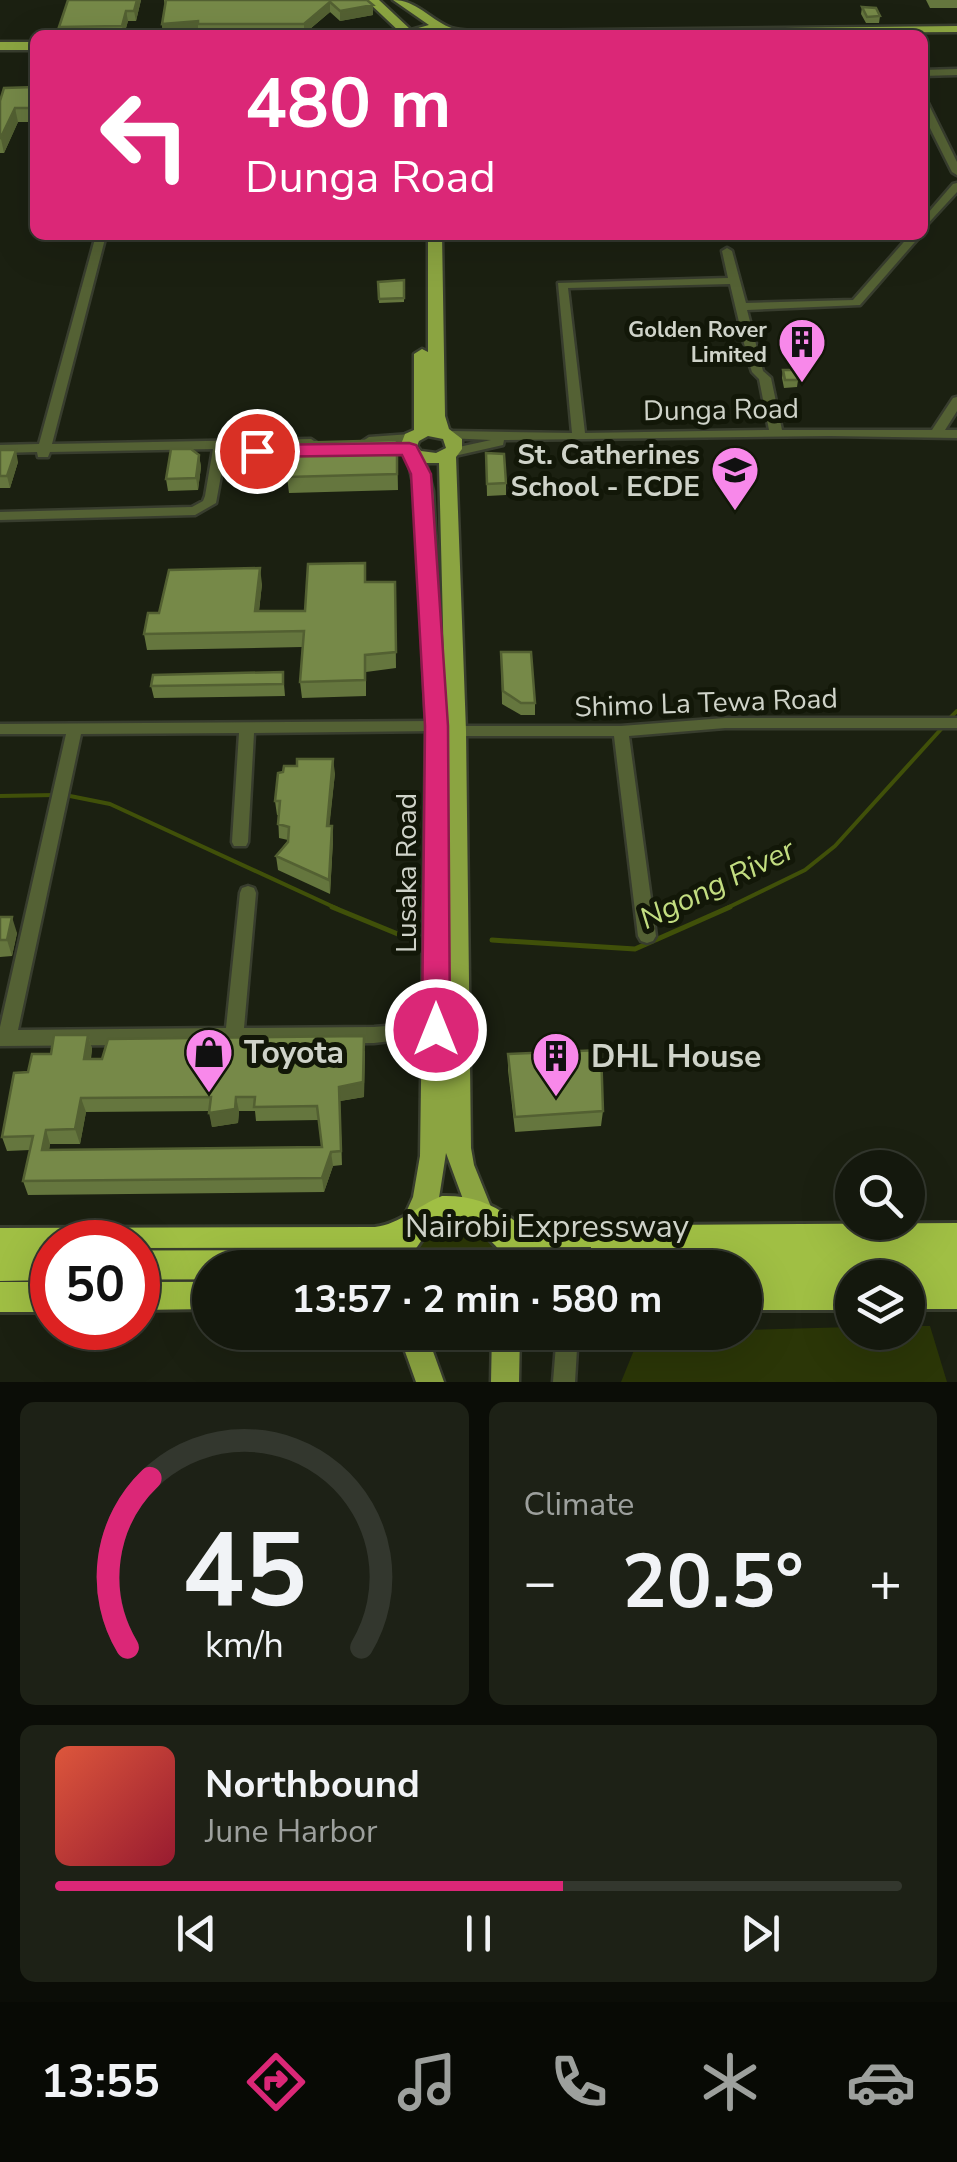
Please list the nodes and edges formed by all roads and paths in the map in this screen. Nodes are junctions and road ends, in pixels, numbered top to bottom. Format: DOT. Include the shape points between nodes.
graph roads {
  1 [pos="382,0"];
  2 [pos="399,0"];
  3 [pos="373,1"];
  4 [pos="442,27"];
  5 [pos="403,30"];
  6 [pos="427,30"];
  7 [pos="451,30"];
  8 [pos="928,33"];
  9 [pos="957,33"];
  10 [pos="928,36"];
  11 [pos="0,46"];
  12 [pos="30,46"];
  13 [pos="928,72"];
  14 [pos="957,72"];
  15 [pos="928,112"];
  16 [pos="957,172"];
  17 [pos="957,186"];
  18 [pos="928,221"];
  19 [pos="100,240"];
  20 [pos="424,240"];
  21 [pos="435,240"];
  22 [pos="912,240"];
  23 [pos="727,251"];
  24 [pos="732,281"];
  25 [pos="738,307"];
  26 [pos="957,401"];
  27 [pos="776,432"];
  28 [pos="936,434"];
  29 [pos="957,434"];
  30 [pos="579,436"];
  31 [pos="319,442"];
  32 [pos="414,443"];
  33 [pos="447,444"];
  34 [pos="355,446"];
  35 [pos="219,448"];
  36 [pos="0,450"];
  37 [pos="333,450"];
  38 [pos="43,453"];
  39 [pos="0,458"];
  40 [pos="0,516"];
  41 [pos="957,723"];
  42 [pos="75,728"];
  43 [pos="446,728"];
  44 [pos="0,729"];
  45 [pos="247,729"];
  46 [pos="621,731"];
  47 [pos="240,842"];
  48 [pos="248,892"];
  49 [pos="646,936"];
  50 [pos="436,1030"];
  51 [pos="234,1036"];
  52 [pos="4,1038"];
  53 [pos="480,1212"];
  54 [pos="408,1233"];
  55 [pos="957,1236"];
  56 [pos="0,1242"];
  57 [pos="401,1250"];
  58 [pos="517,1250"];
  59 [pos="616,1250"];
  60 [pos="957,1260"];
  61 [pos="160,1265"];
  62 [pos="0,1266"];
  63 [pos="30,1266"];
  64 [pos="957,1277"];
  65 [pos="835,1278"];
  66 [pos="925,1278"];
  67 [pos="762,1279"];
  68 [pos="192,1286"];
  69 [pos="160,1287"];
  70 [pos="0,1288"];
  71 [pos="30,1288"];
  72 [pos="192,1294"];
  73 [pos="925,1294"];
  74 [pos="957,1294"];
  75 [pos="160,1295"];
  76 [pos="762,1295"];
  77 [pos="835,1295"];
  78 [pos="30,1297"];
  79 [pos="0,1298"];
  80 [pos="418,1350"];
  81 [pos="506,1350"];
  82 [pos="567,1350"];
  83 [pos="430,1382"];
  84 [pos="505,1382"];
  85 [pos="564,1382"];
  1 -- 3 [label="main road"];
  2 -- 4 [label="main road"];
  3 -- 5 [label="main road"];
  4 -- 6 [label="main road"];
  4 -- 7 [label="main road"];
  8 -- 9 [label="main road"];
  9 -- 10 [label="main road"];
  11 -- 12 [label="main road"];
  13 -- 14 [label="street"];
  15 -- 16 [label="street"];
  17 -- 18 [label="street"];
  19 -- 38 [label="street"];
  20 -- 32 [label="main road, Lusaka Road"];
  21 -- 33 [label="main road, Lusaka Road" via="437,416"];
  22 -- 25 [label="street" via="856,303"];
  23 -- 24 [label="street"];
  24 -- 25 [label="street"];
  24 -- 30 [label="street" via="562,284"];
  25 -- 27 [label="street" via="765,378"];
  26 -- 28 [label="street"];
  27 -- 28 [label="street, Dunga Road"];
  27 -- 30 [label="street, Dunga Road"];
  28 -- 29 [label="street, Dunga Road"];
  30 -- 33 [label="street, Dunga Road"];
  31 -- 35 [label="street"];
  32 -- 33 [label="main road"];
  32 -- 33 [label="main road" via="430,458"];
  32 -- 34 [label="street"];
  32 -- 43 [label="main road, Lusaka Road"];
  33 -- 43 [label="main road, Lusaka Road"];
  35 -- 37 [label="street"];
  35 -- 38 [label="street"];
  35 -- 40 [label="street" via="212,496 195,511"];
  36 -- 38 [label="street"];
  38 -- 39 [label="street"];
  41 -- 46 [label="street, Shimo La Tewa Road" via="725,723"];
  42 -- 44 [label="street"];
  42 -- 45 [label="street"];
  42 -- 52 [label="street"];
  43 -- 45 [label="street"];
  43 -- 46 [label="street, Shimo La Tewa Road"];
  43 -- 50 [label="main road, Lusaka Road"];
  43 -- 53 [label="main road, Lusaka Road" via="458,1148"];
  45 -- 47 [label="street"];
  46 -- 49 [label="street"];
  48 -- 51 [label="street"];
  50 -- 51 [label="street"];
  50 -- 54 [label="main road, Lusaka Road" via="433,1156 426,1198"];
  51 -- 52 [label="street"];
  53 -- 54 [label="highway" via="444,1211"];
  53 -- 58 [label="highway" via="501,1224"];
  54 -- 56 [label="highway" via="375,1242"];
  54 -- 57 [label="highway"];
  55 -- 59 [label="highway"];
  60 -- 61 [label="highway, Nairobi Expressway, bridge"];
  62 -- 63 [label="highway"];
  64 -- 66 [label="highway"];
  65 -- 67 [label="highway"];
  68 -- 69 [label="highway"];
  70 -- 71 [label="highway"];
  72 -- 75 [label="highway"];
  73 -- 74 [label="highway"];
  76 -- 77 [label="highway"];
  78 -- 79 [label="highway"];
  80 -- 83 [label="main road"];
  81 -- 84 [label="main road"];
  82 -- 85 [label="street"];
}
